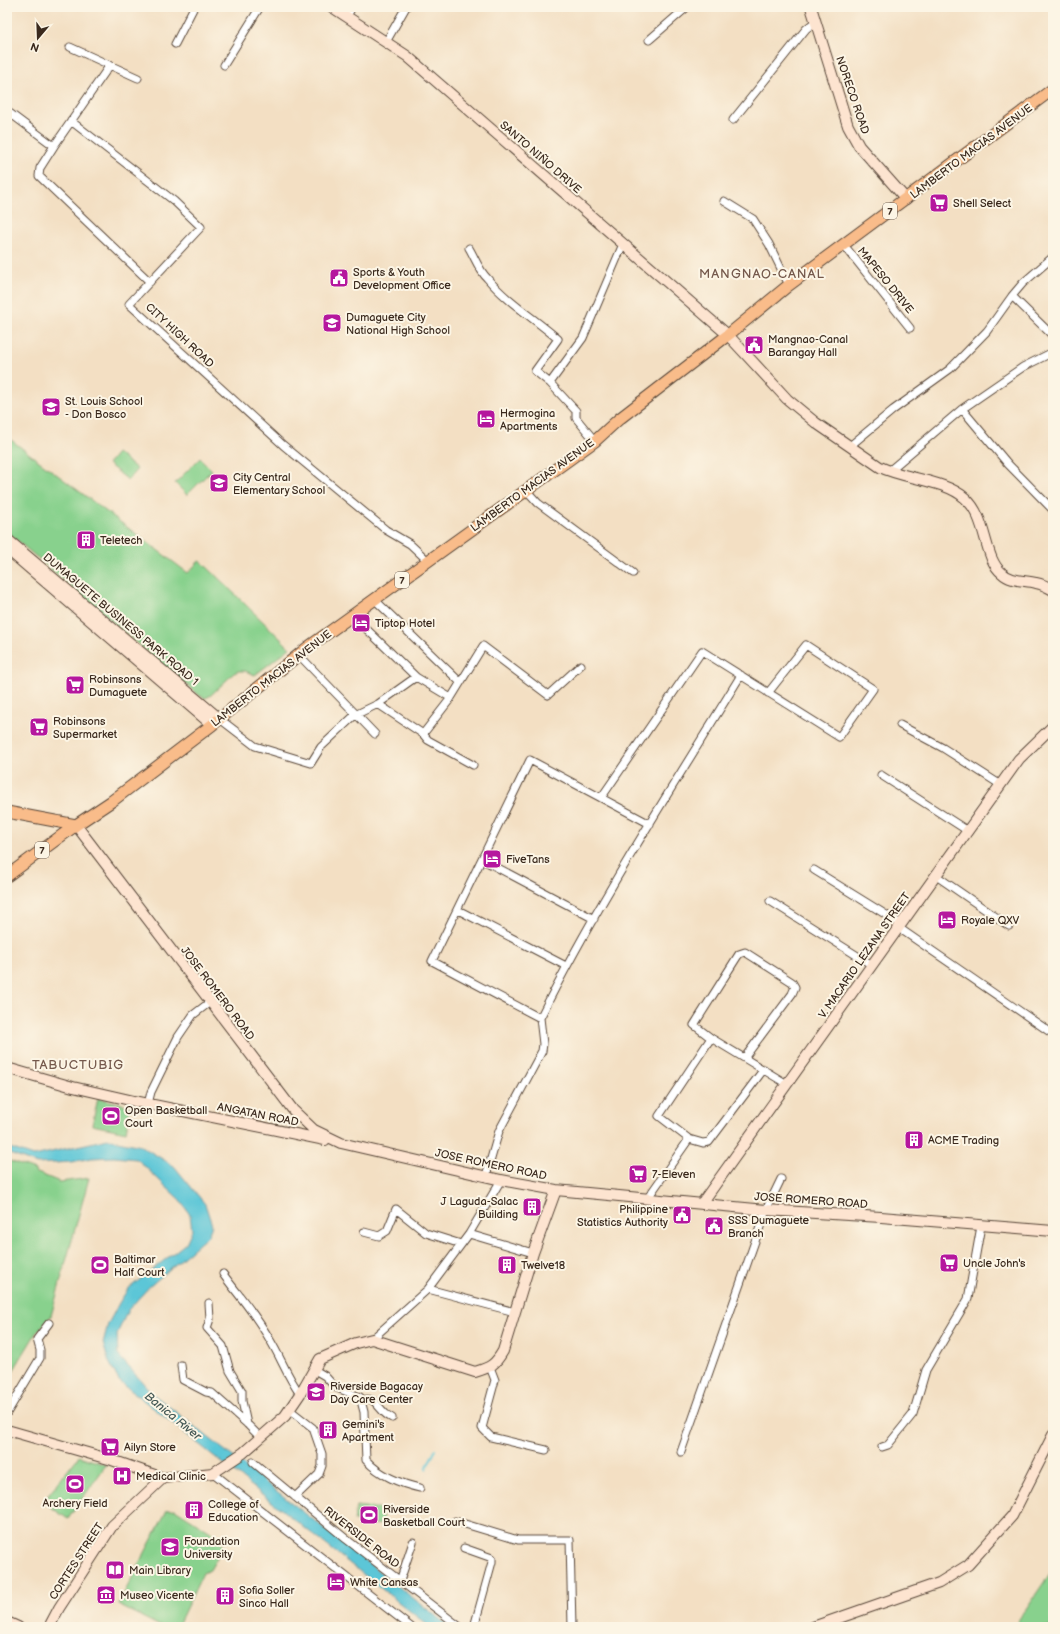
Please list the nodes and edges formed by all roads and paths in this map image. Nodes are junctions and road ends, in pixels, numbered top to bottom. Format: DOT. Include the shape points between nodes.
graph roads {
  1 [pos="194,7"];
  2 [pos="260,7"];
  3 [pos="332,7"];
  4 [pos="352,7"];
  5 [pos="406,7"];
  6 [pos="687,7"];
  7 [pos="811,7"];
  8 [pos="347,16"];
  9 [pos="816,21"];
  10 [pos="649,40"];
  11 [pos="386,42"];
  12 [pos="175,44"];
  13 [pos="70,48"];
  14 [pos="110,65"];
  15 [pos="224,65"];
  16 [pos="138,78"];
  17 [pos="1053,89"];
  18 [pos="7,111"];
  19 [pos="733,120"];
  20 [pos="71,122"];
  21 [pos="54,146"];
  22 [pos="906,199"];
  23 [pos="724,201"];
  24 [pos="623,244"];
  25 [pos="844,245"];
  26 [pos="469,248"];
  27 [pos="1053,257"];
  28 [pos="150,282"];
  29 [pos="789,285"];
  30 [pos="1012,296"];
  31 [pos="910,328"];
  32 [pos="728,335"];
  33 [pos="1053,336"];
  34 [pos="1053,352"];
  35 [pos="550,383"];
  36 [pos="962,409"];
  37 [pos="595,441"];
  38 [pos="850,446"];
  39 [pos="889,471"];
  40 [pos="526,490"];
  41 [pos="1053,510"];
  42 [pos="7,538"];
  43 [pos="7,549"];
  44 [pos="427,560"];
  45 [pos="633,573"];
  46 [pos="1053,590"];
  47 [pos="374,599"];
  48 [pos="352,615"];
  49 [pos="298,654"];
  50 [pos="581,665"];
  51 [pos="741,675"];
  52 [pos="416,677"];
  53 [pos="460,682"];
  54 [pos="768,693"];
  55 [pos="451,698"];
  56 [pos="378,704"];
  57 [pos="355,715"];
  58 [pos="216,722"];
  59 [pos="900,725"];
  60 [pos="1053,726"];
  61 [pos="375,734"];
  62 [pos="423,734"];
  63 [pos="473,765"];
  64 [pos="881,775"];
  65 [pos="1001,785"];
  66 [pos="601,798"];
  67 [pos="7,812"];
  68 [pos="650,824"];
  69 [pos="76,825"];
  70 [pos="968,830"];
  71 [pos="483,860"];
  72 [pos="814,870"];
  73 [pos="935,875"];
  74 [pos="7,876"];
  75 [pos="770,901"];
  76 [pos="458,910"];
  77 [pos="594,920"];
  78 [pos="900,926"];
  79 [pos="1009,926"];
  80 [pos="872,965"];
  81 [pos="566,966"];
  82 [pos="210,1002"];
  83 [pos="540,1018"];
  84 [pos="1053,1034"];
  85 [pos="711,1038"];
  86 [pos="745,1057"];
  87 [pos="7,1068"];
  88 [pos="764,1069"];
  89 [pos="787,1084"];
  90 [pos="148,1104"];
  91 [pos="689,1139"];
  92 [pos="341,1143"];
  93 [pos="486,1176"];
  94 [pos="781,1179"];
  95 [pos="501,1180"];
  96 [pos="556,1190"];
  97 [pos="647,1199"];
  98 [pos="702,1203"];
  99 [pos="766,1210"];
  100 [pos="981,1226"];
  101 [pos="364,1232"];
  102 [pos="1053,1232"];
  103 [pos="469,1234"];
  104 [pos="461,1244"];
  105 [pos="533,1253"];
  106 [pos="223,1274"];
  107 [pos="428,1288"];
  108 [pos="209,1303"];
  109 [pos="515,1312"];
  110 [pos="49,1323"];
  111 [pos="372,1339"];
  112 [pos="181,1365"];
  113 [pos="490,1368"];
  114 [pos="313,1369"];
  115 [pos="300,1394"];
  116 [pos="361,1400"];
  117 [pos="290,1410"];
  118 [pos="7,1413"];
  119 [pos="392,1418"];
  120 [pos="247,1424"];
  121 [pos="7,1430"];
  122 [pos="1053,1435"];
  123 [pos="260,1438"];
  124 [pos="882,1447"];
  125 [pos="546,1450"];
  126 [pos="681,1452"];
  127 [pos="253,1462"];
  128 [pos="214,1473"];
  129 [pos="162,1478"];
  130 [pos="420,1488"];
  131 [pos="295,1497"];
  132 [pos="455,1521"];
  133 [pos="414,1542"];
  134 [pos="464,1548"];
  135 [pos="400,1581"];
  136 [pos="7,1622"];
  137 [pos="18,1627"];
  138 [pos="49,1627"];
  139 [pos="411,1627"];
  140 [pos="460,1627"];
  141 [pos="474,1627"];
  142 [pos="572,1627"];
  143 [pos="813,1627"];
  1 -- 12 [label="street"];
  2 -- 15 [label="street"];
  3 -- 8 [label="street, SANTO NIÑO DRIVE"];
  4 -- 8 [label="street"];
  5 -- 11 [label="street"];
  6 -- 10 [label="street"];
  7 -- 9 [label="street, NORECO ROAD"];
  8 -- 11 [label="street, SANTO NIÑO DRIVE"];
  9 -- 19 [label="street" via="806,29"];
  9 -- 22 [label="street, NORECO ROAD" via="848,126 859,146"];
  11 -- 24 [label="street, SANTO NIÑO DRIVE" via="407,56"];
  13 -- 14 [label="street"];
  14 -- 16 [label="street"];
  14 -- 20 [label="street"];
  17 -- 22 [label="main road, LAMBERTO MACIAS AVENUE / 7"];
  18 -- 21 [label="street"];
  20 -- 21 [label="street"];
  20 -- 28 [label="street" via="174,201 201,227"];
  21 -- 28 [label="street" via="39,172 41,180"];
  22 -- 25 [label="main road, LAMBERTO MACIAS AVENUE / 7"];
  23 -- 29 [label="street" via="754,219"];
  24 -- 32 [label="street, SANTO NIÑO DRIVE"];
  24 -- 35 [label="street" via="583,338"];
  25 -- 29 [label="main road, LAMBERTO MACIAS AVENUE / 7"];
  25 -- 31 [label="street, MAPESO DRIVE"];
  26 -- 35 [label="street" via="486,277 510,302 558,339 535,371"];
  27 -- 30 [label="street"];
  28 -- 44 [label="street, CITY HIGH ROAD" via="128,304 283,445 386,530 410,544"];
  29 -- 32 [label="main road, LAMBERTO MACIAS AVENUE / 7"];
  30 -- 33 [label="street"];
  30 -- 38 [label="street" via="988,331 950,369 893,410"];
  32 -- 37 [label="main road, LAMBERTO MACIAS AVENUE / 7" via="619,419"];
  32 -- 38 [label="street, SANTO NIÑO DRIVE" via="787,399 816,424"];
  34 -- 36 [label="street" via="1023,367"];
  35 -- 37 [label="street" via="576,411 576,418"];
  36 -- 39 [label="street"];
  36 -- 41 [label="street" via="1008,464"];
  37 -- 40 [label="main road, LAMBERTO MACIAS AVENUE / 7"];
  38 -- 39 [label="street, SANTO NIÑO DRIVE"];
  39 -- 46 [label="street, SANTO NIÑO DRIVE" via="936,484 965,497 978,515 998,570 1012,579 1038,583"];
  40 -- 44 [label="main road, LAMBERTO MACIAS AVENUE / 7"];
  40 -- 45 [label="street" via="538,503"];
  42 -- 58 [label="street, DUMAGUETE BUSINESS PARK ROAD 1"];
  43 -- 58 [label="street, DUMAGUETE BUSINESS PARK ROAD 1"];
  44 -- 47 [label="main road, LAMBERTO MACIAS AVENUE / 7"];
  47 -- 48 [label="main road, LAMBERTO MACIAS AVENUE / 7"];
  47 -- 53 [label="street"];
  48 -- 49 [label="main road, LAMBERTO MACIAS AVENUE / 7"];
  48 -- 52 [label="street"];
  49 -- 57 [label="street"];
  49 -- 58 [label="main road, LAMBERTO MACIAS AVENUE / 7"];
  50 -- 53 [label="street" via="548,695 483,646"];
  51 -- 54 [label="street"];
  51 -- 66 [label="street" via="702,651"];
  51 -- 68 [label="street"];
  52 -- 55 [label="street"];
  52 -- 56 [label="street"];
  53 -- 55 [label="street"];
  54 -- 54 [label="street" via="806,645 873,689 839,737"];
  55 -- 62 [label="street"];
  56 -- 57 [label="street"];
  56 -- 62 [label="street"];
  57 -- 58 [label="street" via="321,746 311,763 255,746"];
  57 -- 61 [label="street"];
  58 -- 69 [label="main road, LAMBERTO MACIAS AVENUE / 7" via="112,801"];
  59 -- 65 [label="street"];
  60 -- 65 [label="street, V. MACARIO LEZANA STREET" via="1019,759"];
  62 -- 63 [label="street" via="428,740"];
  64 -- 70 [label="street"];
  65 -- 70 [label="street, V. MACARIO LEZANA STREET"];
  66 -- 68 [label="street"];
  66 -- 71 [label="street" via="530,760"];
  67 -- 69 [label="main road"];
  68 -- 77 [label="street"];
  69 -- 74 [label="main road, LAMBERTO MACIAS AVENUE / 7"];
  69 -- 82 [label="street, JOSE ROMERO ROAD"];
  70 -- 73 [label="street, V. MACARIO LEZANA STREET"];
  71 -- 76 [label="street"];
  71 -- 77 [label="street"];
  72 -- 78 [label="street"];
  73 -- 78 [label="street, V. MACARIO LEZANA STREET"];
  73 -- 79 [label="street"];
  75 -- 80 [label="street"];
  76 -- 81 [label="street"];
  76 -- 83 [label="street" via="432,961"];
  77 -- 81 [label="street"];
  78 -- 80 [label="street, V. MACARIO LEZANA STREET"];
  78 -- 84 [label="street"];
  80 -- 89 [label="street, V. MACARIO LEZANA STREET"];
  81 -- 83 [label="street"];
  82 -- 90 [label="street" via="192,1015 178,1037 151,1092"];
  82 -- 92 [label="street, JOSE ROMERO ROAD" via="293,1110 314,1130"];
  83 -- 93 [label="street" via="542,1051 499,1132"];
  85 -- 86 [label="street"];
  85 -- 86 [label="street" via="694,1025 739,954 745,952 792,982 795,987"];
  85 -- 91 [label="street" via="658,1116"];
  86 -- 88 [label="street"];
  87 -- 90 [label="street, ANGATAN ROAD" via="73,1087"];
  88 -- 89 [label="street"];
  88 -- 91 [label="street" via="709,1142"];
  89 -- 98 [label="street, V. MACARIO LEZANA STREET"];
  90 -- 92 [label="street, ANGATAN ROAD"];
  91 -- 97 [label="street"];
  92 -- 93 [label="street, JOSE ROMERO ROAD"];
  93 -- 95 [label="street, JOSE ROMERO ROAD"];
  94 -- 99 [label="street"];
  95 -- 96 [label="street, JOSE ROMERO ROAD"];
  95 -- 103 [label="street"];
  96 -- 97 [label="street, JOSE ROMERO ROAD"];
  96 -- 105 [label="street"];
  97 -- 98 [label="street, JOSE ROMERO ROAD"];
  98 -- 99 [label="street, JOSE ROMERO ROAD"];
  99 -- 100 [label="street, JOSE ROMERO ROAD"];
  99 -- 126 [label="street"];
  100 -- 102 [label="street, JOSE ROMERO ROAD"];
  100 -- 124 [label="street" via="968,1299 926,1370 913,1414 888,1445"];
  101 -- 104 [label="street" via="379,1236 386,1232 396,1209 426,1233"];
  103 -- 104 [label="street"];
  103 -- 105 [label="street"];
  104 -- 107 [label="street"];
  105 -- 109 [label="street"];
  106 -- 115 [label="street" via="264,1328 290,1380"];
  107 -- 109 [label="street"];
  107 -- 111 [label="street"];
  108 -- 120 [label="street" via="210,1319 207,1328 224,1346 230,1371 242,1391"];
  109 -- 113 [label="street" via="503,1351"];
  110 -- 118 [label="street" via="37,1339 40,1350 39,1362"];
  111 -- 113 [label="street" via="475,1372"];
  111 -- 114 [label="street" via="356,1342 320,1358"];
  112 -- 120 [label="street" via="183,1380 212,1393"];
  113 -- 125 [label="street" via="495,1380 482,1428 491,1437"];
  114 -- 115 [label="street"];
  114 -- 116 [label="street" via="325,1376 335,1387 356,1394"];
  115 -- 117 [label="street"];
  116 -- 119 [label="street" via="372,1399"];
  116 -- 130 [label="street" via="366,1460 371,1466 403,1484"];
  117 -- 123 [label="street"];
  117 -- 131 [label="street" via="313,1428 322,1454 319,1474"];
  120 -- 123 [label="street"];
  121 -- 129 [label="street" via="112,1460"];
  122 -- 143 [label="street" via="1012,1516 968,1565 939,1583"];
  123 -- 128 [label="street"];
  127 -- 131 [label="street, RIVERSIDE ROAD"];
  128 -- 129 [label="street"];
  128 -- 139 [label="street"];
  129 -- 138 [label="street, CORTES STREET" via="112,1526"];
  131 -- 135 [label="street, RIVERSIDE ROAD"];
  132 -- 142 [label="street" via="518,1540 570,1540"];
  133 -- 135 [label="street"];
  134 -- 141 [label="street" via="492,1558"];
  135 -- 140 [label="street, RIVERSIDE ROAD"];
  136 -- 137 [label="street"];
}
